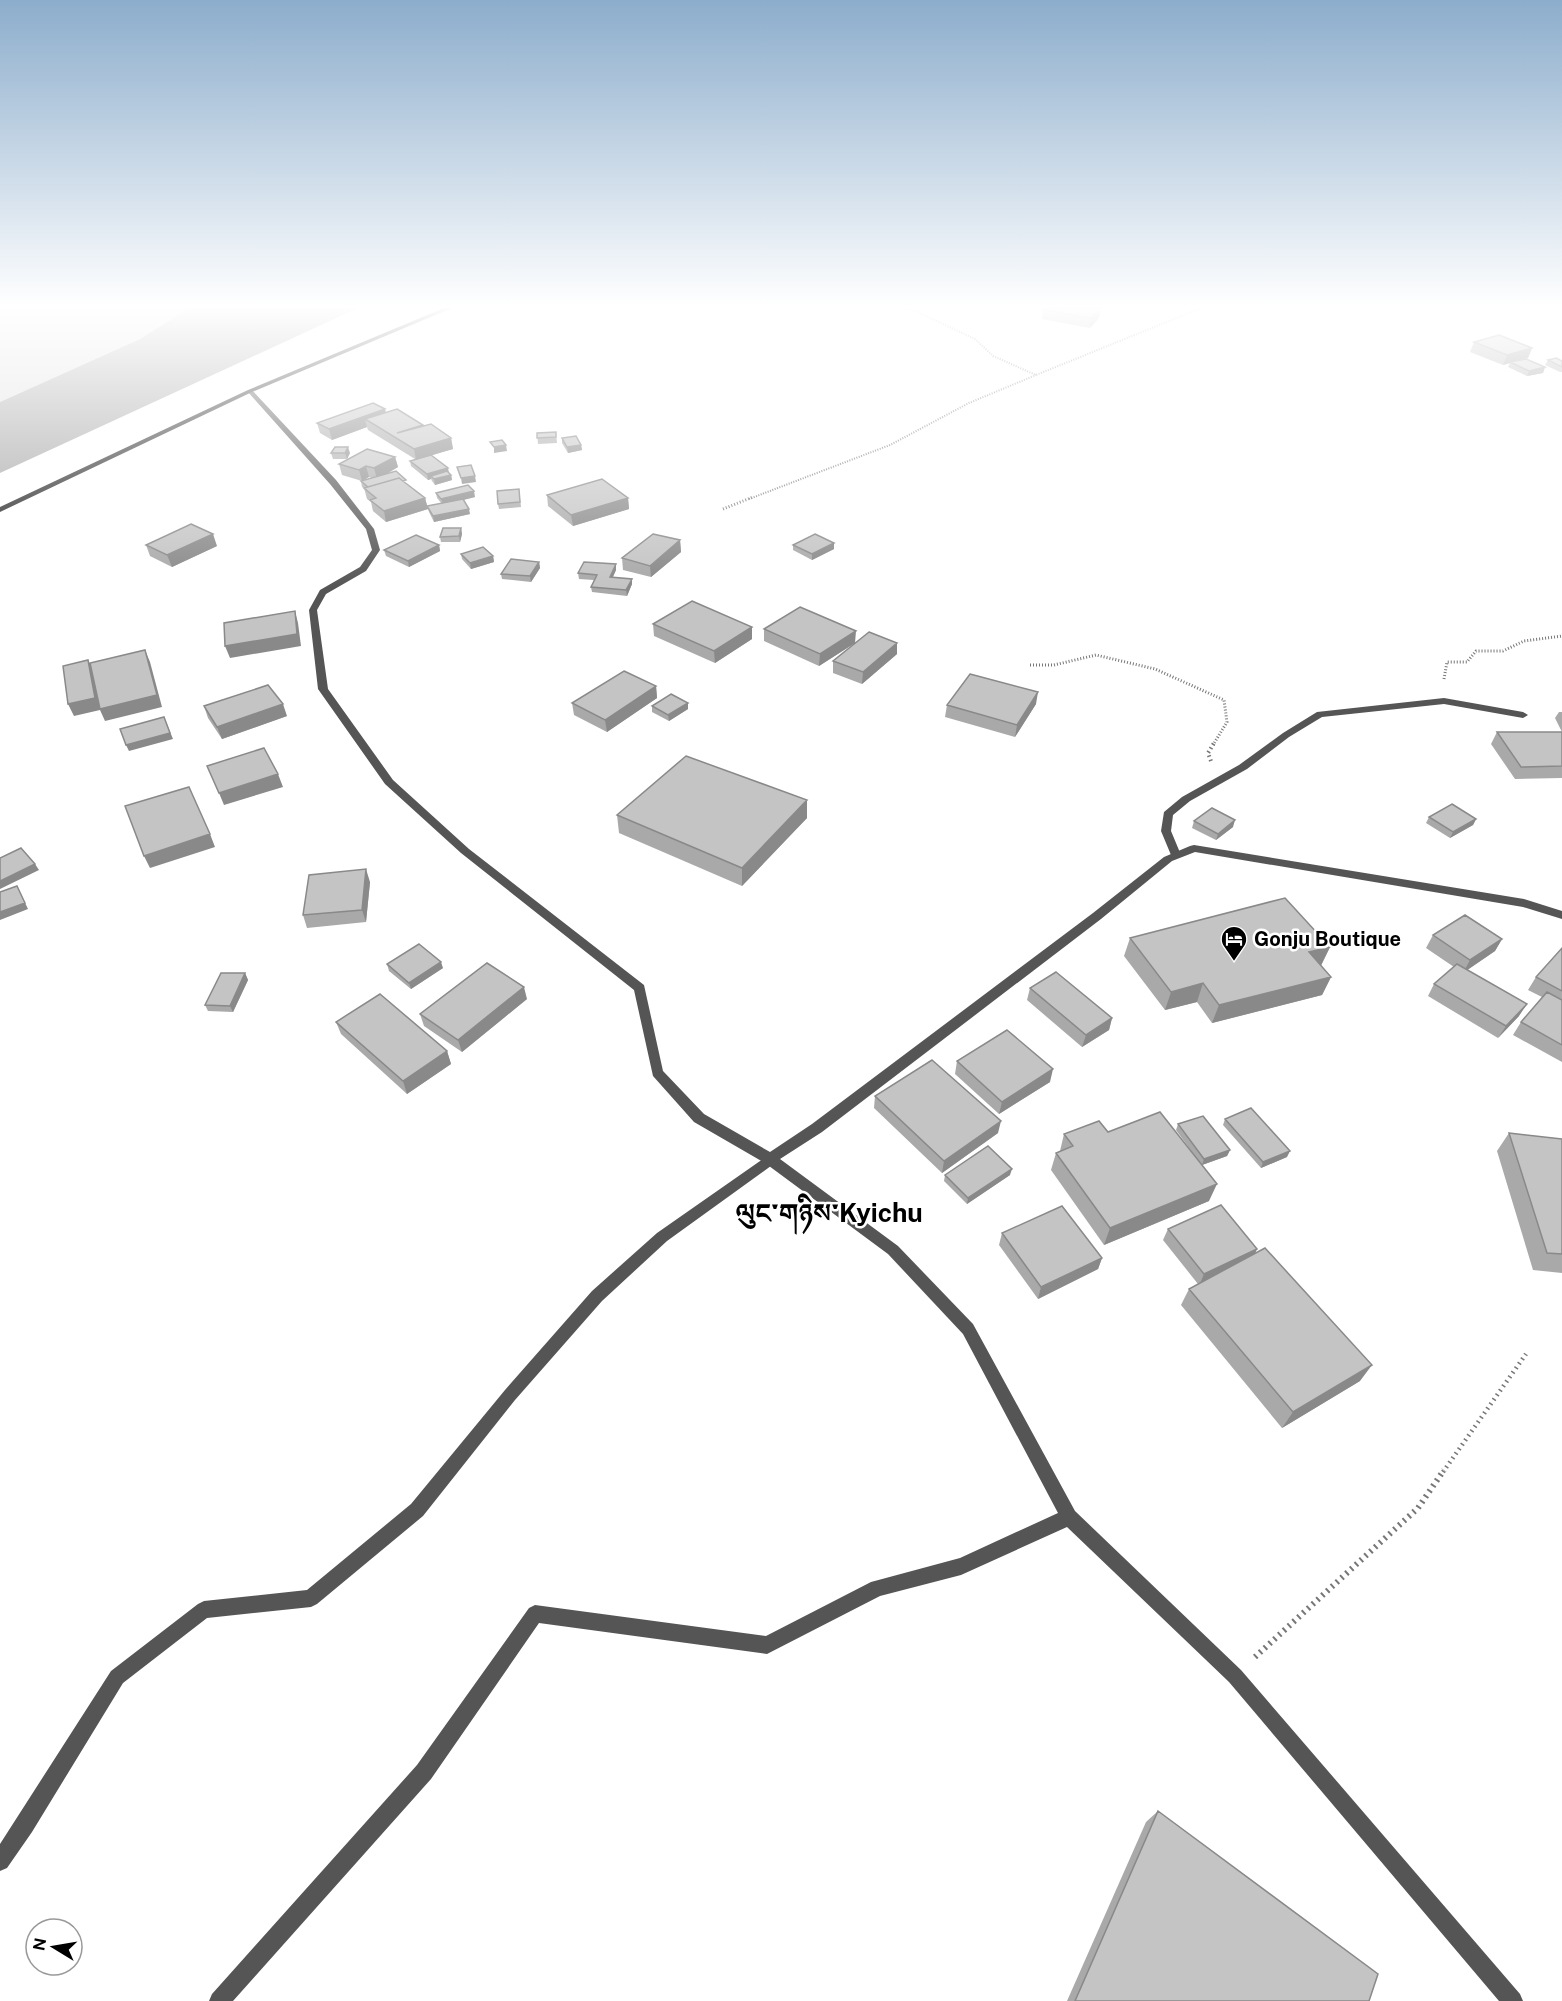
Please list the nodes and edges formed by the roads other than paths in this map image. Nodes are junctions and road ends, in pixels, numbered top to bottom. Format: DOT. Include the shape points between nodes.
graph roads {
  1 [pos="228,401"];
  2 [pos="259,401"];
  3 [pos="0,510"];
  4 [pos="1523,715"];
  5 [pos="1176,855"];
  6 [pos="1562,915"];
  7 [pos="770,1159"];
  8 [pos="1069,1516"];
  9 [pos="0,1861"];
  10 [pos="219,2001"];
  11 [pos="1513,2001"];
  1 -- 3 [label="street"];
  2 -- 7 [label="street" via="333,482 370,530 376,550 363,568 323,592 313,610 322,689 389,782 465,851 640,988 657,1073 699,1118"];
  4 -- 5 [label="street" via="1444,701 1320,714 1168,814 1166,831"];
  5 -- 6 [label="street" via="1194,848 1524,903"];
  5 -- 7 [label="street" via="817,1128"];
  7 -- 8 [label="street" via="893,1250 968,1329"];
  7 -- 9 [label="street" via="662,1237 597,1296 417,1510 311,1598 204,1610 117,1677"];
  8 -- 10 [label="street" via="960,1566 877,1588 767,1645 535,1614 424,1772"];
  8 -- 11 [label="street" via="1234,1676"];
}
